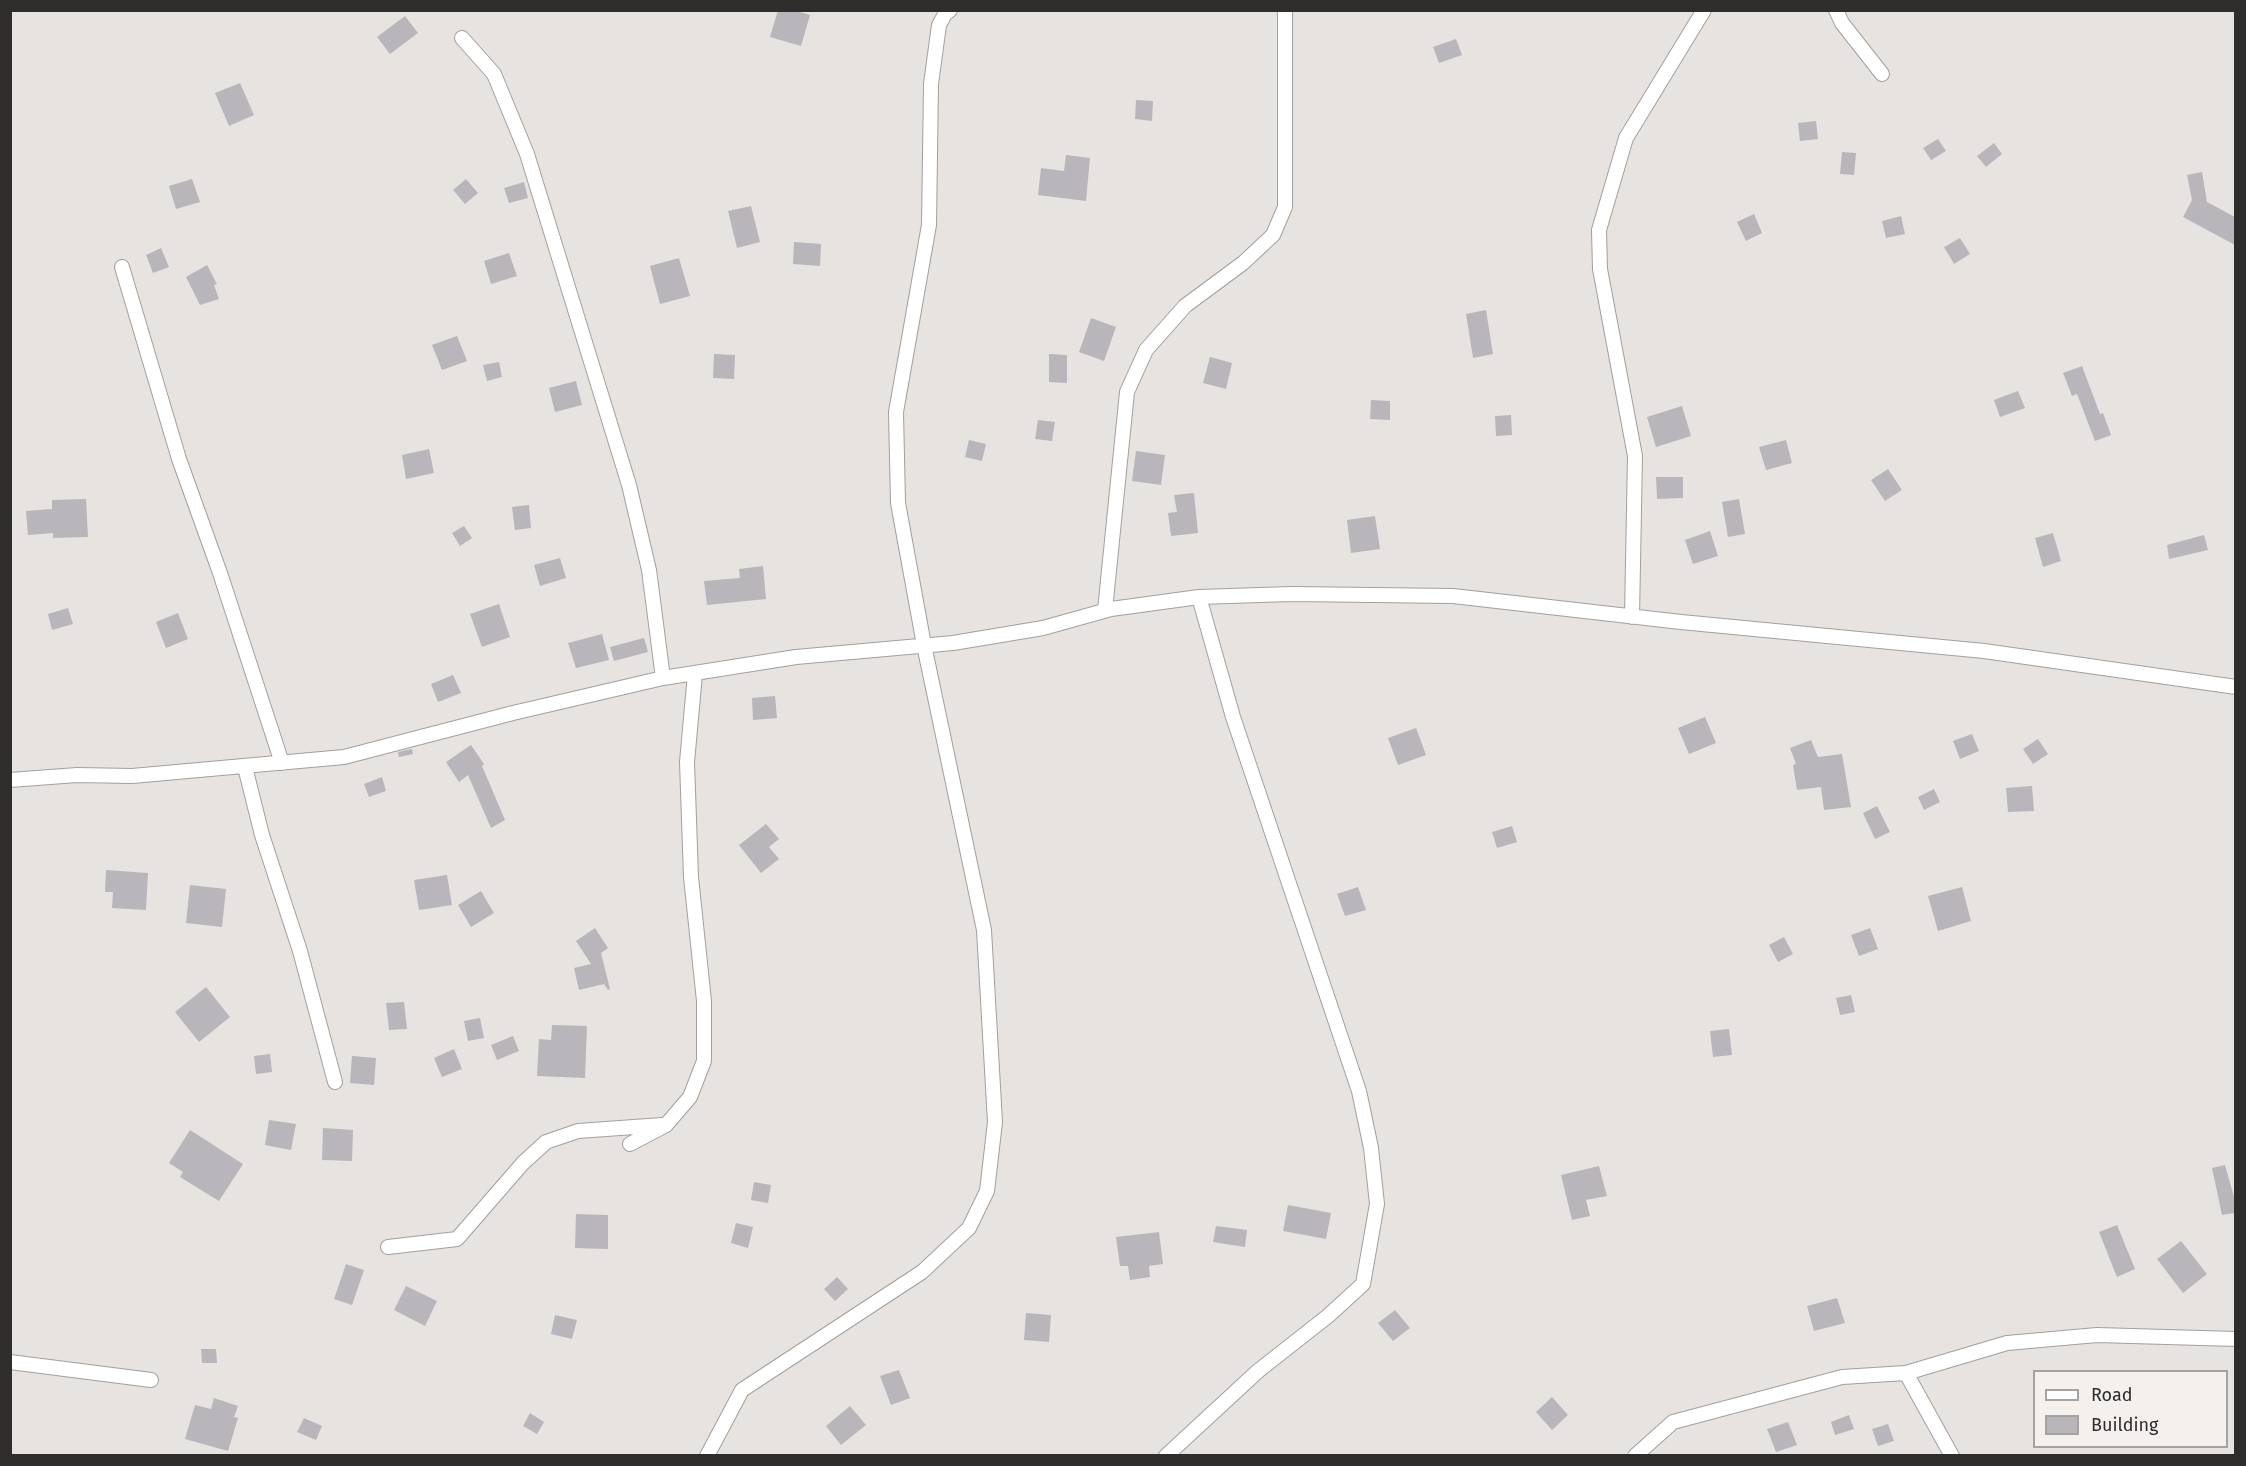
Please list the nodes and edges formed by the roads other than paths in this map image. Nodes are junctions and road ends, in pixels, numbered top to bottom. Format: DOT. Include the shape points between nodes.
graph roads {
  1 [pos="950,10"];
  2 [pos="1285,10"];
  3 [pos="1704,10"];
  4 [pos="1836,10"];
  5 [pos="462,38"];
  6 [pos="1882,74"];
  7 [pos="122,267"];
  8 [pos="1199,597"];
  9 [pos="1105,610"];
  10 [pos="1632,617"];
  11 [pos="924,645"];
  12 [pos="695,674"];
  13 [pos="663,678"];
  14 [pos="2235,687"];
  15 [pos="282,763"];
  16 [pos="245,767"];
  17 [pos="10,780"];
  18 [pos="335,1082"];
  19 [pos="666,1125"];
  20 [pos="630,1144"];
  21 [pos="388,1247"];
  22 [pos="2235,1339"];
  23 [pos="10,1362"];
  24 [pos="1906,1373"];
  25 [pos="151,1380"];
  26 [pos="707,1455"];
  27 [pos="1166,1455"];
  28 [pos="1635,1455"];
  29 [pos="1952,1455"];
  1 -- 11 [label="street" via="939,25 931,84 929,225 896,412 897,503"];
  2 -- 9 [label="street" via="1286,207 1273,235 1185,306 1146,350 1127,392"];
  3 -- 10 [label="street" via="1626,138 1599,230 1600,269 1635,456"];
  4 -- 6 [label="street"];
  5 -- 13 [label="street" via="494,74 527,154 629,485 649,570"];
  7 -- 15 [label="street" via="179,459"];
  8 -- 9 [label="street"];
  8 -- 10 [label="street" via="1453,596"];
  8 -- 27 [label="street" via="1233,717 1359,1091 1377,1204 1363,1284 1328,1317 1258,1371"];
  9 -- 11 [label="street" via="1043,628"];
  10 -- 14 [label="street" via="1984,651"];
  11 -- 12 [label="street" via="796,657"];
  11 -- 26 [label="street" via="984,930 995,1122 987,1191 969,1228 922,1272 742,1389"];
  12 -- 13 [label="street"];
  12 -- 19 [label="street" via="687,762 691,877 704,1001 704,1061 690,1097"];
  13 -- 15 [label="street" via="344,757"];
  15 -- 16 [label="street"];
  16 -- 17 [label="street"];
  16 -- 18 [label="street"];
  19 -- 20 [label="street"];
  19 -- 21 [label="street" via="578,1131 546,1143 522,1162 457,1239"];
  22 -- 24 [label="street" via="2097,1335 2007,1343"];
  23 -- 25 [label="street"];
  24 -- 28 [label="street" via="1842,1377 1673,1422"];
  24 -- 29 [label="street"];
}
